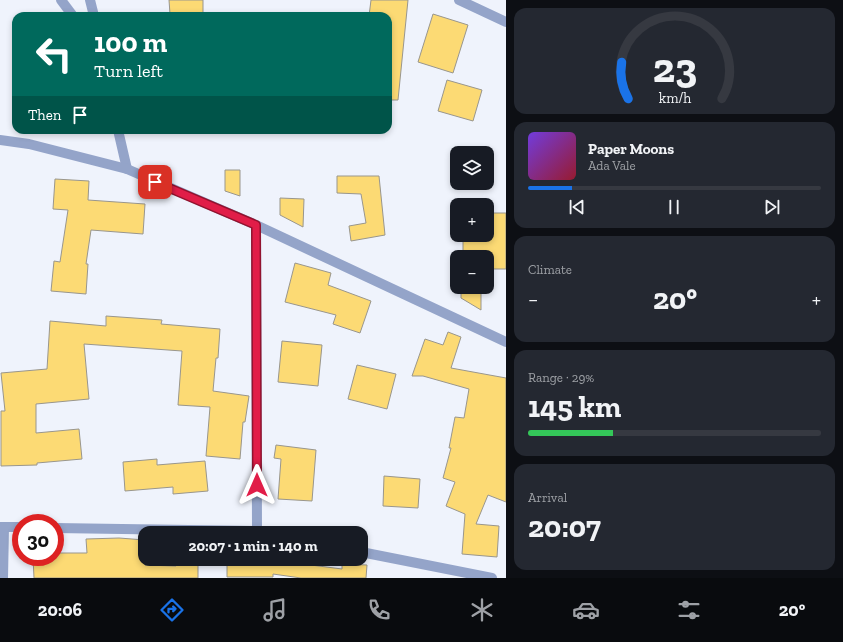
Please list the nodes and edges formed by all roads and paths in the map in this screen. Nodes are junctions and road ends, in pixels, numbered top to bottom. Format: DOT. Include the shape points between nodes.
graph roads {
  1 [pos="61,0"];
  2 [pos="90,0"];
  3 [pos="459,0"];
  4 [pos="71,12"];
  5 [pos="93,12"];
  6 [pos="506,22"];
  7 [pos="119,134"];
  8 [pos="0,140"];
  9 [pos="127,169"];
  10 [pos="256,225"];
  11 [pos="506,342"];
  12 [pos="262,526"];
  13 [pos="2,527"];
  14 [pos="64,528"];
  15 [pos="138,530"];
  16 [pos="368,553"];
  17 [pos="3,578"];
  18 [pos="492,578"];
  1 -- 4 [label="street"];
  2 -- 5 [label="street"];
  3 -- 6 [label="street"];
  7 -- 9 [label="street"];
  8 -- 9 [label="street" via="29,144"];
  9 -- 10 [label="street"];
  10 -- 11 [label="street"];
  10 -- 12 [label="street"];
  13 -- 17 [label="street"];
  14 -- 15 [label="street"];
  16 -- 18 [label="street"];
}
